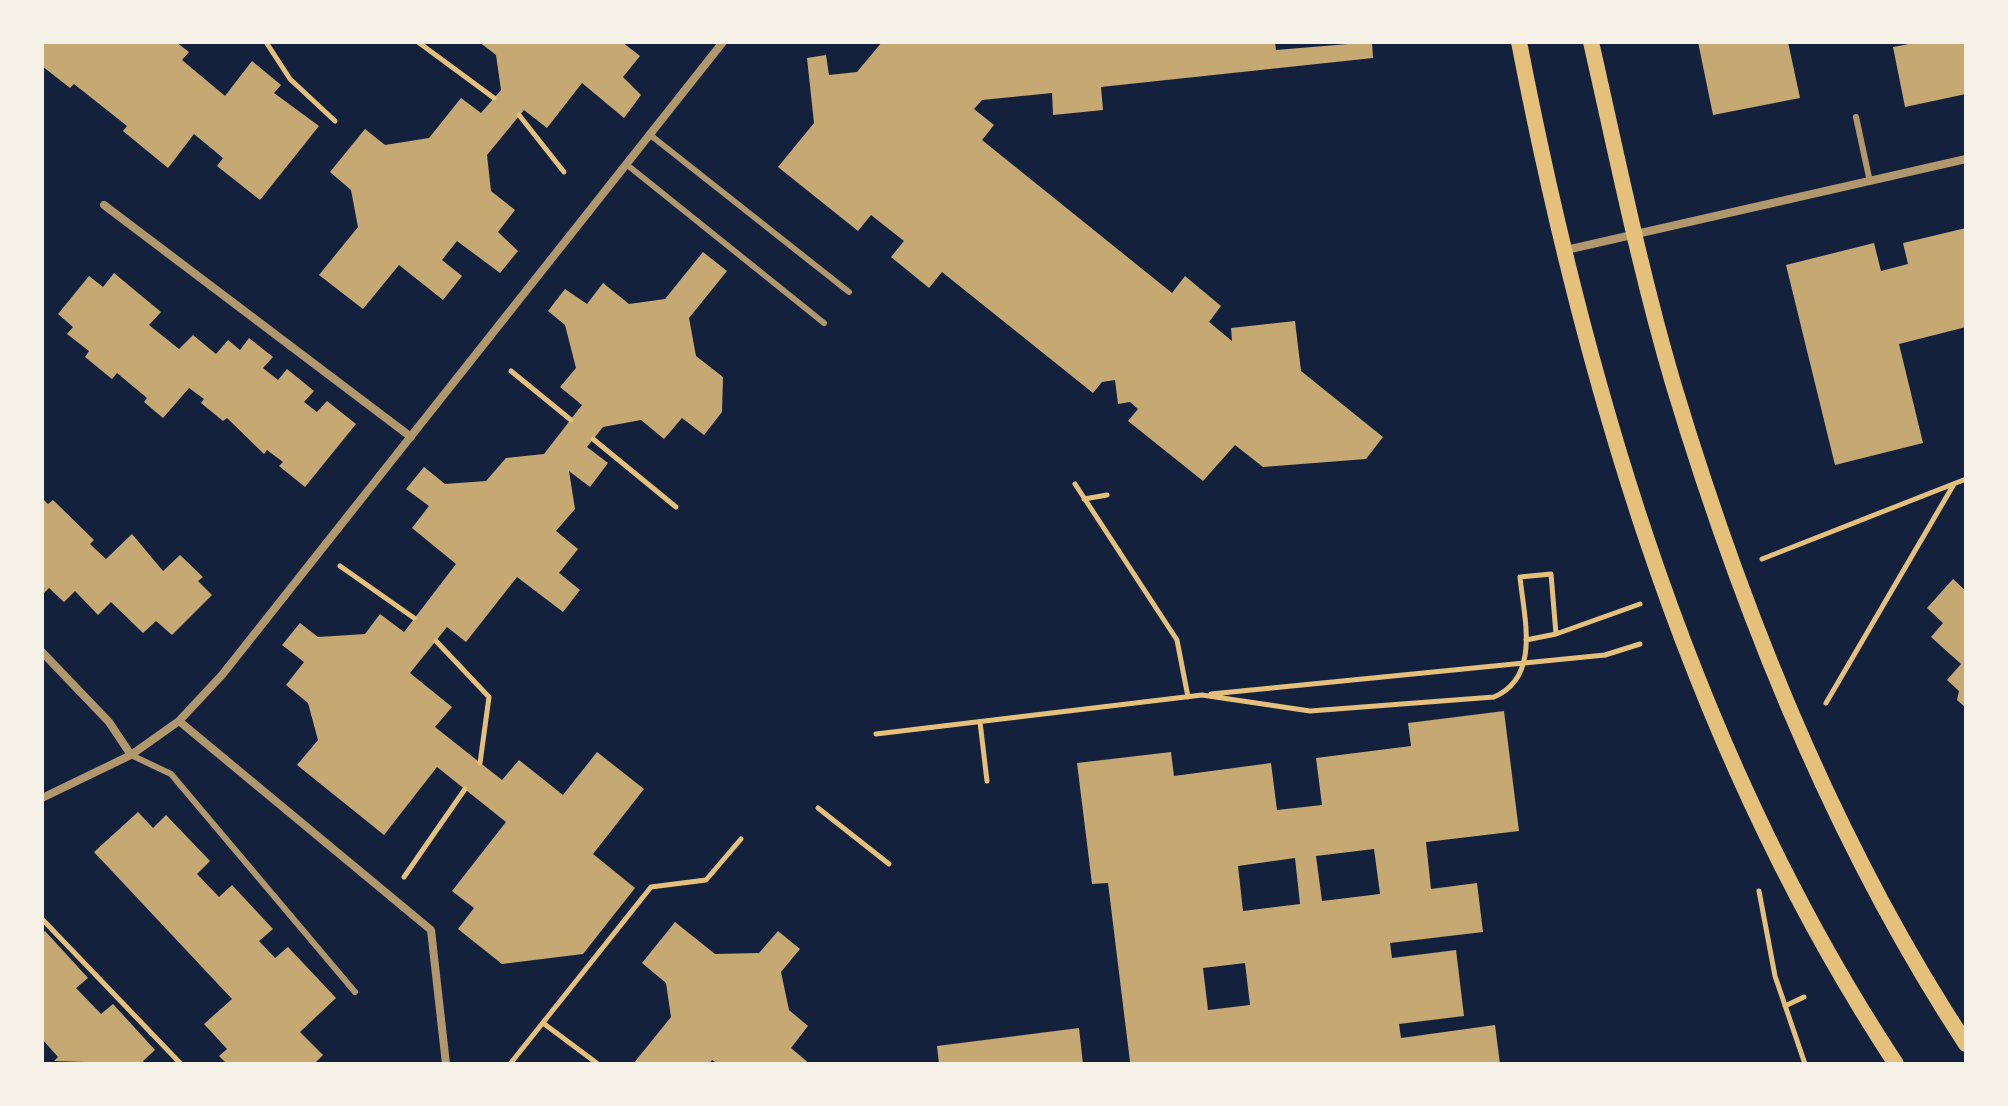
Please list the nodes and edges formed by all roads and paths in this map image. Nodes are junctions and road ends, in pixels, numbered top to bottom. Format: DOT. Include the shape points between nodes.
graph roads {
  1 [pos="266,42"];
  2 [pos="418,42"];
  3 [pos="723,42"];
  4 [pos="1519,42"];
  5 [pos="1591,42"];
  6 [pos="494,98"];
  7 [pos="519,115"];
  8 [pos="1856,117"];
  9 [pos="335,121"];
  10 [pos="649,134"];
  11 [pos="1966,159"];
  12 [pos="626,164"];
  13 [pos="564,172"];
  14 [pos="1870,182"];
  15 [pos="104,205"];
  16 [pos="1636,235"];
  17 [pos="1566,250"];
  18 [pos="849,292"];
  19 [pos="824,323"];
  20 [pos="511,371"];
  21 [pos="571,420"];
  22 [pos="411,437"];
  23 [pos="593,439"];
  24 [pos="1966,479"];
  25 [pos="1075,484"];
  26 [pos="1954,484"];
  27 [pos="1107,495"];
  28 [pos="1084,499"];
  29 [pos="676,507"];
  30 [pos="320,551"];
  31 [pos="1748,564"];
  32 [pos="1644,603"];
  33 [pos="414,618"];
  34 [pos="1556,634"];
  35 [pos="1526,640"];
  36 [pos="436,641"];
  37 [pos="1640,644"];
  38 [pos="42,652"];
  39 [pos="1525,661"];
  40 [pos="1202,695"];
  41 [pos="1188,697"];
  42 [pos="1826,703"];
  43 [pos="179,721"];
  44 [pos="980,722"];
  45 [pos="876,734"];
  46 [pos="131,755"];
  47 [pos="480,763"];
  48 [pos="987,781"];
  49 [pos="465,789"];
  50 [pos="42,798"];
  51 [pos="818,808"];
  52 [pos="741,839"];
  53 [pos="889,864"];
  54 [pos="1758,890"];
  55 [pos="390,897"];
  56 [pos="42,919"];
  57 [pos="355,992"];
  58 [pos="1804,997"];
  59 [pos="1785,1006"];
  60 [pos="543,1023"];
  61 [pos="1966,1044"];
  62 [pos="181,1064"];
  63 [pos="446,1064"];
  64 [pos="510,1064"];
  65 [pos="598,1064"];
  66 [pos="1805,1064"];
  67 [pos="1896,1064"];
  1 -- 9 [label="path" via="290,79"];
  2 -- 6 [label="path"];
  3 -- 10 [label="street"];
  4 -- 17 [label="main road"];
  5 -- 16 [label="main road"];
  7 -- 13 [label="path"];
  8 -- 14 [label="lane"];
  10 -- 12 [label="street"];
  10 -- 18 [label="lane"];
  11 -- 14 [label="street"];
  12 -- 19 [label="lane"];
  12 -- 22 [label="street"];
  14 -- 16 [label="street"];
  15 -- 22 [label="street"];
  16 -- 17 [label="street"];
  16 -- 61 [label="main road" via="1672,380 1722,537 1788,707 1861,860"];
  17 -- 67 [label="main road" via="1628,484 1679,629 1760,821 1858,1007"];
  20 -- 21 [label="path"];
  22 -- 30 [label="street"];
  23 -- 29 [label="path"];
  24 -- 26 [label="path"];
  25 -- 28 [label="path"];
  26 -- 31 [label="path"];
  26 -- 42 [label="path"];
  27 -- 28 [label="path"];
  28 -- 41 [label="path" via="1177,640"];
  30 -- 33 [label="path"];
  30 -- 43 [label="street"];
  32 -- 34 [label="path"];
  34 -- 35 [label="path"];
  34 -- 35 [label="path" via="1551,574 1520,577"];
  35 -- 39 [label="path"];
  36 -- 47 [label="path" via="489,697"];
  37 -- 39 [label="path" via="1605,655"];
  38 -- 46 [label="street" via="109,722"];
  39 -- 40 [label="path"];
  39 -- 40 [label="path" via="1508,692 1494,697 1310,711"];
  40 -- 41 [label="path"];
  41 -- 44 [label="path"];
  43 -- 46 [label="street"];
  43 -- 55 [label="street"];
  44 -- 45 [label="path"];
  44 -- 48 [label="path"];
  46 -- 50 [label="street"];
  46 -- 57 [label="lane" via="171,774"];
  49 -- 55 [label="path"];
  51 -- 53 [label="path"];
  52 -- 60 [label="path" via="706,880 651,887"];
  54 -- 59 [label="path"];
  55 -- 63 [label="street" via="431,930"];
  56 -- 62 [label="path"];
  58 -- 59 [label="path"];
  59 -- 66 [label="path"];
  60 -- 64 [label="path"];
  60 -- 65 [label="path"];
}
